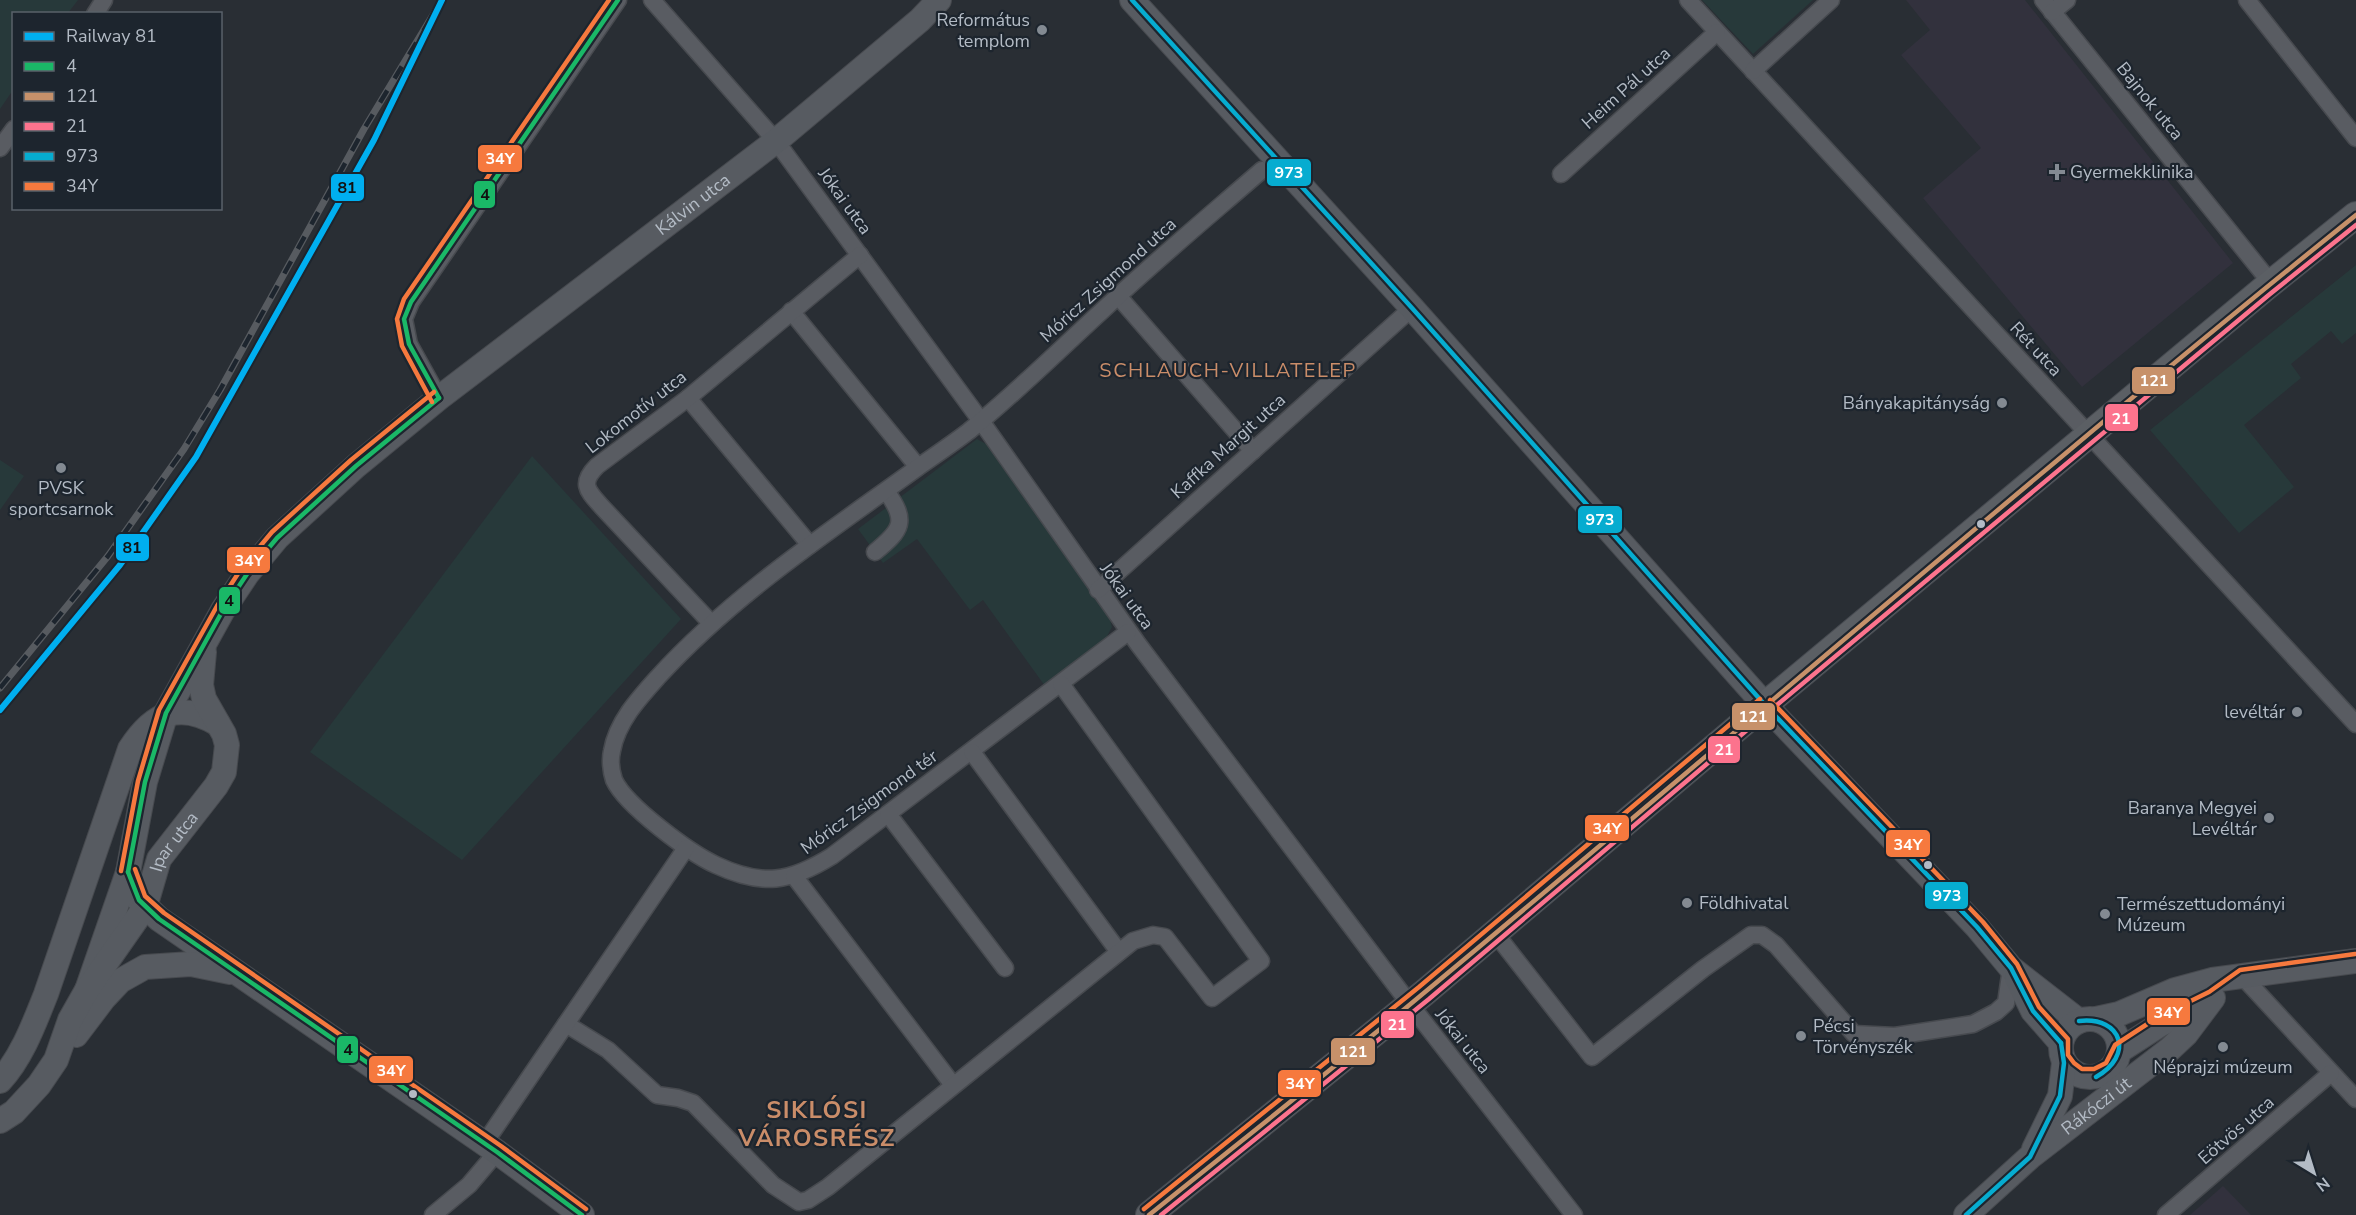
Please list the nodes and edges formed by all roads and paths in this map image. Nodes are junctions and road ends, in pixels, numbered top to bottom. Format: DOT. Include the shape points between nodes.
graph roads {
  1 [pos="618,0"];
  2 [pos="652,0"];
  3 [pos="939,0"];
  4 [pos="1132,0"];
  5 [pos="1688,0"];
  6 [pos="1831,0"];
  7 [pos="2067,0"];
  8 [pos="2247,0"];
  9 [pos="2048,6"];
  10 [pos="1717,32"];
  11 [pos="1753,71"];
  12 [pos="12,132"];
  13 [pos="2356,138"];
  14 [pos="776,141"];
  15 [pos="0,148"];
  16 [pos="1262,170"];
  17 [pos="1561,174"];
  18 [pos="2356,215"];
  19 [pos="860,255"];
  20 [pos="2271,283"];
  21 [pos="1118,296"];
  22 [pos="1412,308"];
  23 [pos="791,311"];
  24 [pos="439,398"];
  25 [pos="688,398"];
  26 [pos="981,421"];
  27 [pos="2088,436"];
  28 [pos="1253,451"];
  29 [pos="918,467"];
  30 [pos="886,491"];
  31 [pos="810,545"];
  32 [pos="875,552"];
  33 [pos="1098,590"];
  34 [pos="711,623"];
  35 [pos="1128,632"];
  36 [pos="206,640"];
  37 [pos="1061,684"];
  38 [pos="1765,705"];
  39 [pos="166,714"];
  40 [pos="218,724"];
  41 [pos="2356,724"];
  42 [pos="972,752"];
  43 [pos="888,814"];
  44 [pos="686,848"];
  45 [pos="128,872"];
  46 [pos="794,876"];
  47 [pos="152,913"];
  48 [pos="1495,933"];
  49 [pos="1119,952"];
  50 [pos="2356,961"];
  51 [pos="1005,968"];
  52 [pos="2012,968"];
  53 [pos="242,975"];
  54 [pos="2243,977"];
  55 [pos="87,990"];
  56 [pos="2213,998"];
  57 [pos="1409,1003"];
  58 [pos="2087,1020"];
  59 [pos="566,1024"];
  60 [pos="2119,1051"];
  61 [pos="2062,1053"];
  62 [pos="56,1060"];
  63 [pos="2331,1073"];
  64 [pos="2096,1077"];
  65 [pos="0,1081"];
  66 [pos="953,1085"];
  67 [pos="2356,1099"];
  68 [pos="0,1121"];
  69 [pos="2053,1138"];
  70 [pos="491,1148"];
  71 [pos="2030,1157"];
  72 [pos="1974,1212"];
  73 [pos="433,1215"];
  74 [pos="582,1215"];
  75 [pos="1149,1215"];
  76 [pos="1574,1215"];
  77 [pos="2166,1215"];
  1 -- 24 [label="street" via="411,302 404,319 409,344"];
  2 -- 14 [label="street, Jókai utca"];
  3 -- 14 [label="street, Kálvin utca"];
  4 -- 22 [label="street"];
  5 -- 10 [label="street, Rét utca"];
  6 -- 11 [label="street"];
  7 -- 9 [label="street"];
  8 -- 13 [label="street"];
  9 -- 20 [label="street, Bajnok utca"];
  10 -- 11 [label="street, Rét utca"];
  10 -- 17 [label="street, Heim Pál utca"];
  11 -- 27 [label="street, Rét utca"];
  12 -- 15 [label="street"];
  14 -- 19 [label="street, Jókai utca"];
  14 -- 24 [label="street, Kálvin utca"];
  16 -- 21 [label="street, Móricz Zsigmond utca"];
  18 -- 20 [label="main road"];
  19 -- 23 [label="street, Lokomotív utca"];
  19 -- 26 [label="street, Jókai utca"];
  20 -- 27 [label="main road"];
  21 -- 26 [label="street, Móricz Zsigmond utca"];
  21 -- 28 [label="street"];
  22 -- 28 [label="street, Kaffka Margit utca"];
  22 -- 38 [label="street"];
  23 -- 25 [label="street, Lokomotív utca"];
  23 -- 29 [label="street"];
  24 -- 36 [label="street, Ipar utca" via="356,465 277,538 247,574"];
  25 -- 31 [label="street"];
  25 -- 34 [label="street, Lokomotív utca" via="597,466 586,485"];
  26 -- 29 [label="street, Móricz Zsigmond tér"];
  26 -- 33 [label="street, Jókai utca"];
  27 -- 38 [label="main road"];
  27 -- 41 [label="street, Rét utca"];
  28 -- 33 [label="street, Kaffka Margit utca"];
  29 -- 30 [label="street, Móricz Zsigmond tér"];
  30 -- 31 [label="street, Móricz Zsigmond tér"];
  30 -- 32 [label="street" via="899,510 899,526 892,539"];
  31 -- 34 [label="street, Móricz Zsigmond tér"];
  33 -- 35 [label="street, Jókai utca"];
  34 -- 44 [label="street, Móricz Zsigmond tér" via="639,699 626,717 612,750 614,780 622,791 633,805"];
  35 -- 37 [label="street, Móricz Zsigmond tér"];
  35 -- 57 [label="street, Jókai utca"];
  36 -- 39 [label="street, Ipar utca"];
  36 -- 40 [label="street, Ipar utca" via="201,685"];
  37 -- 42 [label="street, Móricz Zsigmond tér"];
  37 -- 49 [label="street" via="1261,961 1212,998 1165,938 1142,937"];
  38 -- 48 [label="main road"];
  38 -- 52 [label="street"];
  39 -- 40 [label="street" via="194,713"];
  39 -- 45 [label="street, Ipar utca" via="145,782"];
  39 -- 65 [label="street" via="145,729 130,749 32,1030"];
  40 -- 47 [label="street, Ipar utca" via="227,745 224,772 159,859"];
  42 -- 43 [label="street, Móricz Zsigmond tér"];
  42 -- 49 [label="street"];
  43 -- 46 [label="street, Móricz Zsigmond tér" via="832,856"];
  43 -- 51 [label="street"];
  44 -- 46 [label="street, Móricz Zsigmond tér" via="729,871 766,879"];
  44 -- 59 [label="street"];
  45 -- 47 [label="street" via="139,900"];
  45 -- 55 [label="street, Ipar utca"];
  46 -- 66 [label="street"];
  47 -- 53 [label="street"];
  47 -- 55 [label="street, Ipar utca"];
  48 -- 52 [label="street" via="1592,1057 1751,935 1762,935 1776,945 1854,1034 1896,1036 1973,1024 2006,1003"];
  48 -- 57 [label="main road"];
  49 -- 66 [label="street"];
  50 -- 54 [label="street, Rákóczi út"];
  52 -- 58 [label="street"];
  52 -- 61 [label="street" via="2033,1011"];
  53 -- 62 [label="street" via="191,964 145,967 120,981"];
  53 -- 70 [label="street"];
  54 -- 56 [label="street, Rákóczi út"];
  54 -- 58 [label="street, Rákóczi út" via="2175,990 2119,1014"];
  54 -- 63 [label="street"];
  55 -- 62 [label="street, Ipar utca" via="70,1020"];
  56 -- 60 [label="street, Rákóczi út"];
  56 -- 69 [label="street, Rákóczi út" via="2170,1049"];
  57 -- 75 [label="main road"];
  57 -- 76 [label="street, Jókai utca"];
  58 -- 60 [label="street" via="2108,1024 2118,1038"];
  58 -- 61 [label="street" via="2067,1030"];
  59 -- 66 [label="street" via="608,1050 657,1095 693,1103 773,1185 799,1202 828,1187"];
  59 -- 70 [label="street"];
  60 -- 64 [label="street" via="2112,1068"];
  61 -- 64 [label="street" via="2072,1072"];
  61 -- 71 [label="street, Rákóczi út" via="2060,1096"];
  62 -- 68 [label="street, Ipar utca" via="39,1085"];
  63 -- 67 [label="street"];
  63 -- 77 [label="street, Eötvös utca"];
  64 -- 69 [label="street, Rákóczi út"];
  69 -- 71 [label="street, Rákóczi út"];
  70 -- 73 [label="street" via="469,1185"];
  70 -- 74 [label="street"];
  71 -- 72 [label="street, Rákóczi út"];
}
